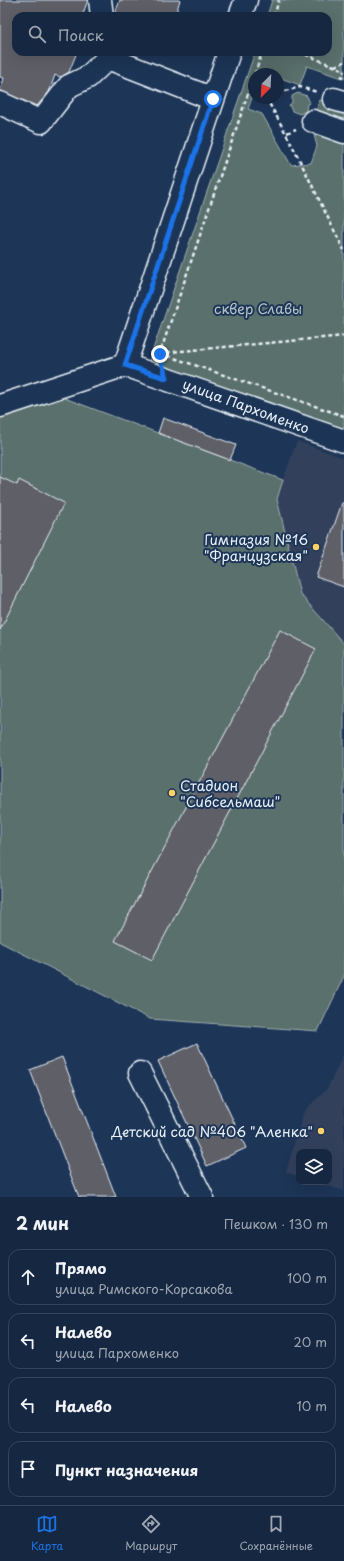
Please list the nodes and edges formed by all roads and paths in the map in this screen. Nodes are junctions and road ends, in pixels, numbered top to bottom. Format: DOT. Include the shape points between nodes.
graph roads {
  1 [pos="100,0"];
  2 [pos="246,0"];
  3 [pos="279,0"];
  4 [pos="102,12"];
  5 [pos="242,12"];
  6 [pos="275,12"];
  7 [pos="106,56"];
  8 [pos="109,56"];
  9 [pos="227,56"];
  10 [pos="261,56"];
  11 [pos="309,56"];
  12 [pos="344,62"];
  13 [pos="335,66"];
  14 [pos="257,68"];
  15 [pos="344,70"];
  16 [pos="284,91"];
  17 [pos="248,94"];
  18 [pos="213,99"];
  19 [pos="339,100"];
  20 [pos="0,103"];
  21 [pos="270,104"];
  22 [pos="313,121"];
  23 [pos="344,132"];
  24 [pos="344,250"];
  25 [pos="344,336"];
  26 [pos="160,354"];
  27 [pos="125,365"];
  28 [pos="166,378"];
  29 [pos="0,406"];
  30 [pos="344,416"];
  31 [pos="344,441"];
  32 [pos="140,1073"];
  33 [pos="202,1197"];
  1 -- 4 [label="street"];
  2 -- 5 [label="street"];
  3 -- 6 [label="path"];
  7 -- 20 [label="street" via="88,77 69,86 41,122"];
  8 -- 18 [label="street"];
  9 -- 18 [label="street"];
  10 -- 14 [label="path"];
  11 -- 13 [label="path"];
  12 -- 13 [label="path"];
  13 -- 15 [label="path"];
  16 -- 19 [label="path" via="300,86"];
  17 -- 26 [label="path"];
  18 -- 27 [label="street"];
  21 -- 24 [label="path" via="287,133"];
  22 -- 23 [label="street"];
  25 -- 26 [label="path"];
  26 -- 28 [label="path"];
  26 -- 30 [label="path"];
  27 -- 28 [label="street, улица Пархоменко"];
  27 -- 29 [label="street"];
  28 -- 31 [label="street, улица Пархоменко"];
  32 -- 33 [label="street"];
}
